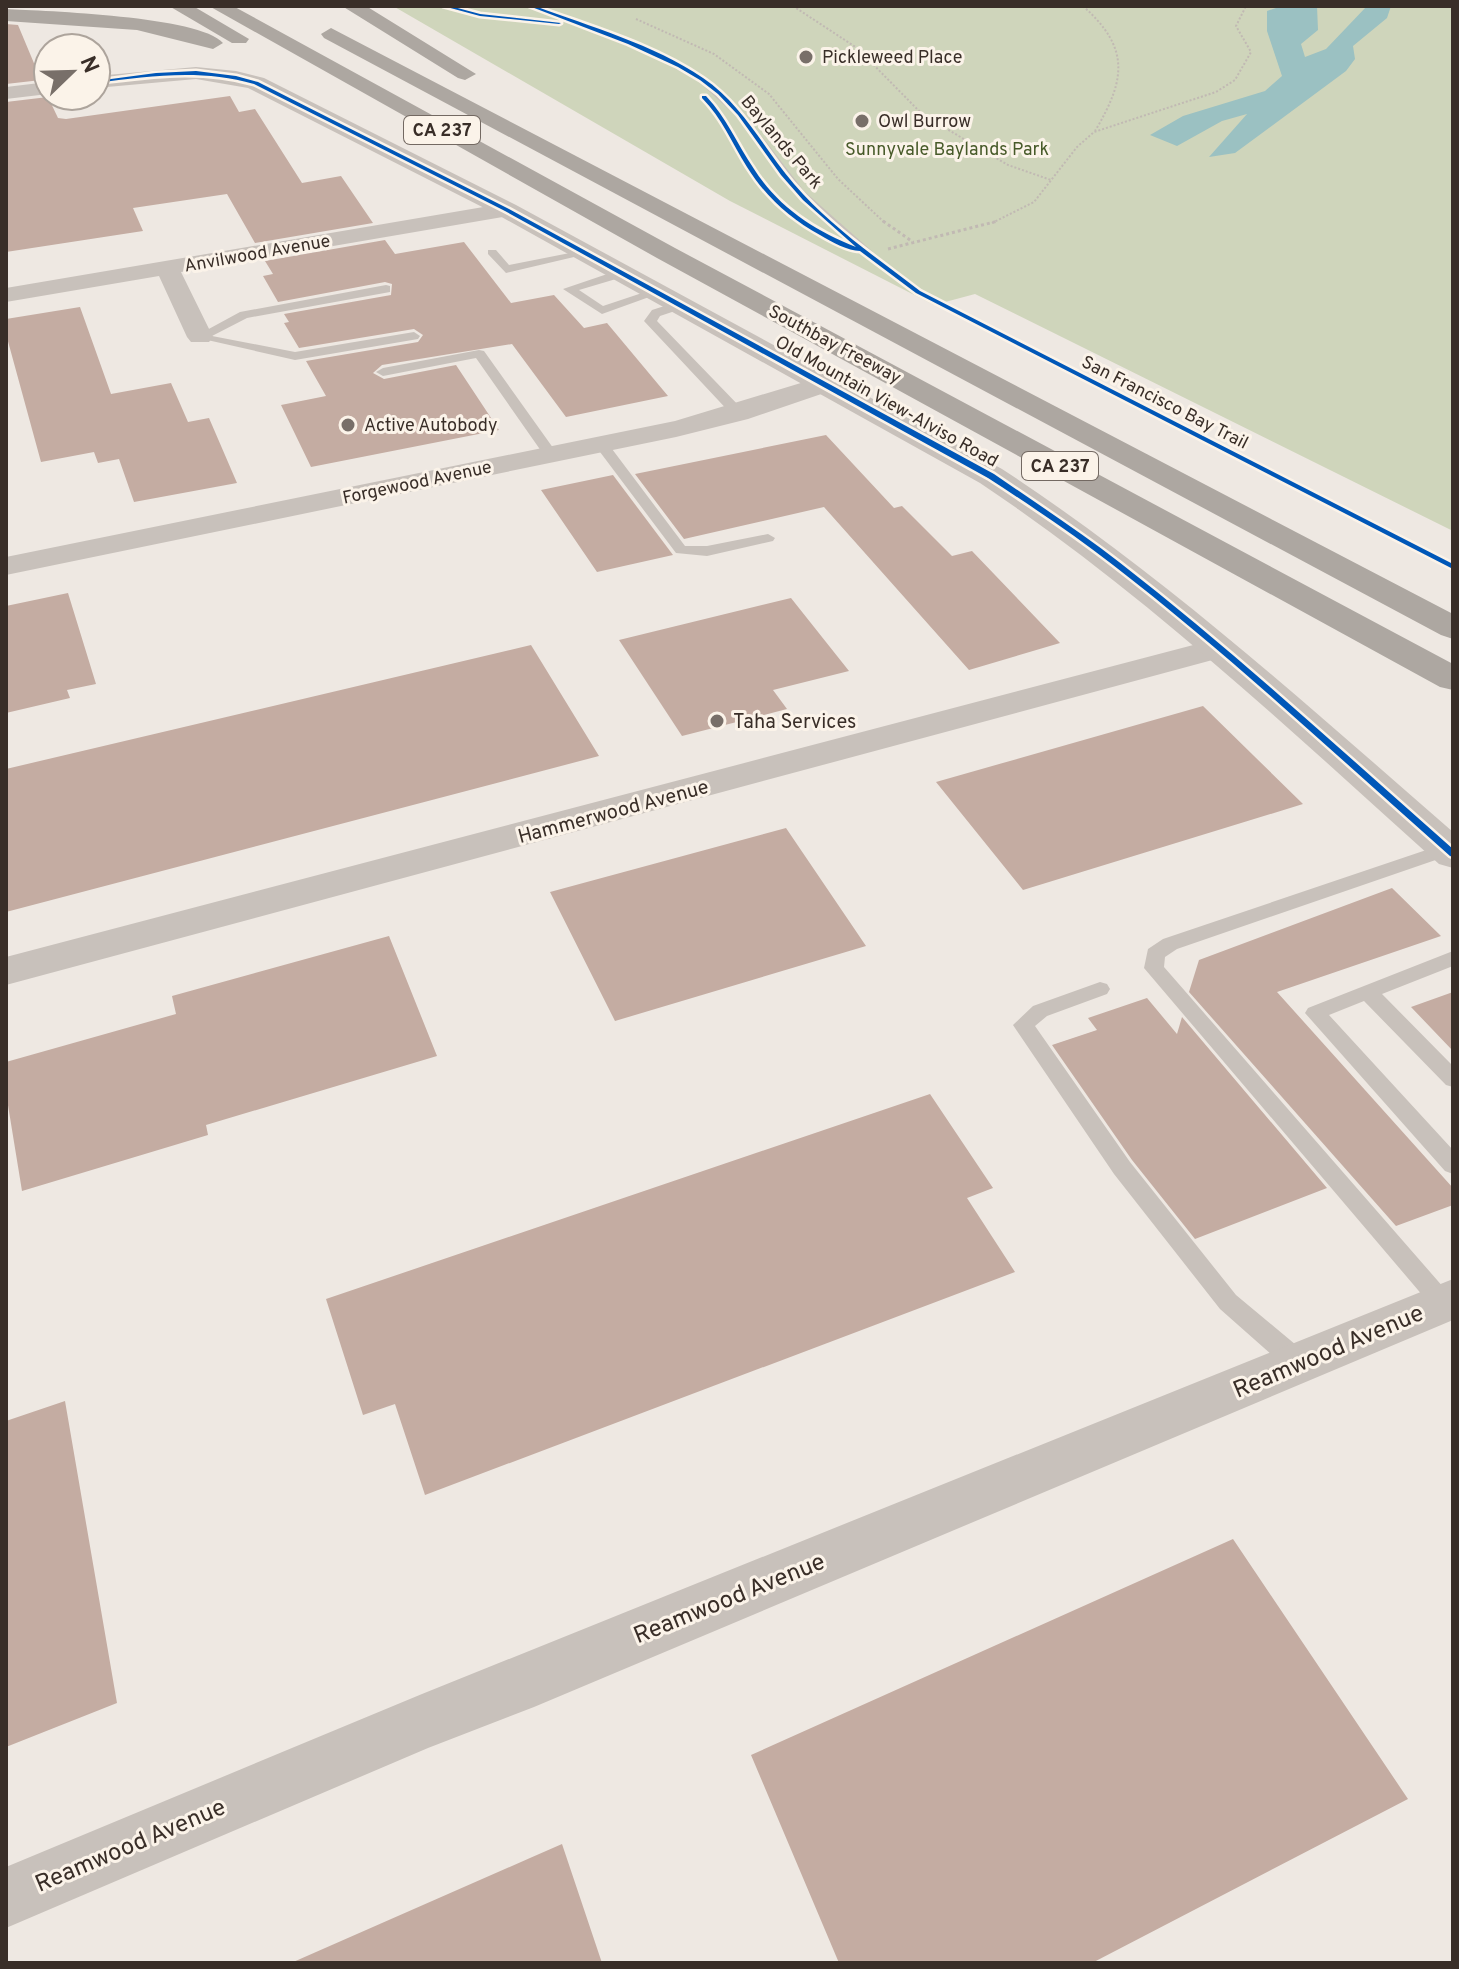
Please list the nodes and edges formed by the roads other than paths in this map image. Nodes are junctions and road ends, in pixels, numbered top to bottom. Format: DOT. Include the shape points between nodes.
graph roads {
  1 [pos="179,6"];
  2 [pos="219,6"];
  3 [pos="325,6"];
  4 [pos="352,6"];
  5 [pos="531,6"];
  6 [pos="6,15"];
  7 [pos="305,21"];
  8 [pos="247,68"];
  9 [pos="465,74"];
  10 [pos="112,80"];
  11 [pos="491,88"];
  12 [pos="32,90"];
  13 [pos="6,93"];
  14 [pos="578,138"];
  15 [pos="507,210"];
  16 [pos="492,252"];
  17 [pos="585,253"];
  18 [pos="666,253"];
  19 [pos="869,254"];
  20 [pos="167,268"];
  21 [pos="622,273"];
  22 [pos="386,289"];
  23 [pos="6,295"];
  24 [pos="668,298"];
  25 [pos="853,308"];
  26 [pos="414,336"];
  27 [pos="200,337"];
  28 [pos="383,372"];
  29 [pos="824,384"];
  30 [pos="738,413"];
  31 [pos="601,444"];
  32 [pos="551,455"];
  33 [pos="768,538"];
  34 [pos="6,566"];
  35 [pos="1453,628"];
  36 [pos="1220,648"];
  37 [pos="1453,679"];
  38 [pos="1450,852"];
  39 [pos="1453,958"];
  40 [pos="6,971"];
  41 [pos="1100,989"];
  42 [pos="1366,991"];
  43 [pos="1453,1079"];
  44 [pos="1453,1165"];
  45 [pos="1448,1301"];
  46 [pos="1299,1363"];
  47 [pos="6,1898"];
  1 -- 18 [label="highway" via="307,80"];
  2 -- 18 [label="highway, Southbay Freeway / CA 237"];
  3 -- 9 [label="highway"];
  4 -- 9 [label="highway"];
  5 -- 19 [label="lane, Baylands Park" via="652,54 719,93 794,187"];
  6 -- 8 [label="highway" via="161,28 196,36"];
  7 -- 25 [label="highway, Southbay Freeway / CA 237"];
  8 -- 10 [label="street, Old Mountain View-Alviso Road"];
  8 -- 15 [label="street, Old Mountain View-Alviso Road"];
  9 -- 11 [label="highway"];
  12 -- 13 [label="street"];
  14 -- 25 [label="highway"];
  15 -- 17 [label="street, Old Mountain View-Alviso Road"];
  15 -- 20 [label="street, Anvilwood Avenue"];
  16 -- 17 [label="lane" via="506,269"];
  17 -- 21 [label="street, Old Mountain View-Alviso Road"];
  18 -- 37 [label="highway, Southbay Freeway / CA 237"];
  20 -- 23 [label="street, Anvilwood Avenue"];
  20 -- 27 [label="street"];
  21 -- 24 [label="street, Old Mountain View-Alviso Road"];
  21 -- 24 [label="lane" via="569,289 602,310"];
  22 -- 27 [label="lane" via="244,315"];
  24 -- 29 [label="street, Old Mountain View-Alviso Road"];
  24 -- 30 [label="lane" via="650,321"];
  25 -- 35 [label="highway, Southbay Freeway / CA 237"];
  26 -- 27 [label="lane" via="295,356"];
  28 -- 32 [label="lane" via="479,354"];
  29 -- 30 [label="street, Forgewood Avenue"];
  29 -- 36 [label="street, Old Mountain View-Alviso Road" via="1057,517"];
  30 -- 31 [label="street, Forgewood Avenue"];
  31 -- 32 [label="street, Forgewood Avenue"];
  31 -- 33 [label="lane" via="681,550 707,551"];
  32 -- 34 [label="street, Forgewood Avenue"];
  36 -- 38 [label="street, Old Mountain View-Alviso Road"];
  36 -- 40 [label="street, Hammerwood Avenue"];
  38 -- 45 [label="lane" via="1170,944 1155,954 1154,968"];
  39 -- 42 [label="lane"];
  41 -- 46 [label="lane" via="1040,1011 1023,1025 1122,1168 1228,1302"];
  42 -- 43 [label="lane"];
  42 -- 44 [label="lane" via="1315,1013"];
  45 -- 46 [label="street, Reamwood Avenue"];
  46 -- 47 [label="street, Reamwood Avenue"];
}
